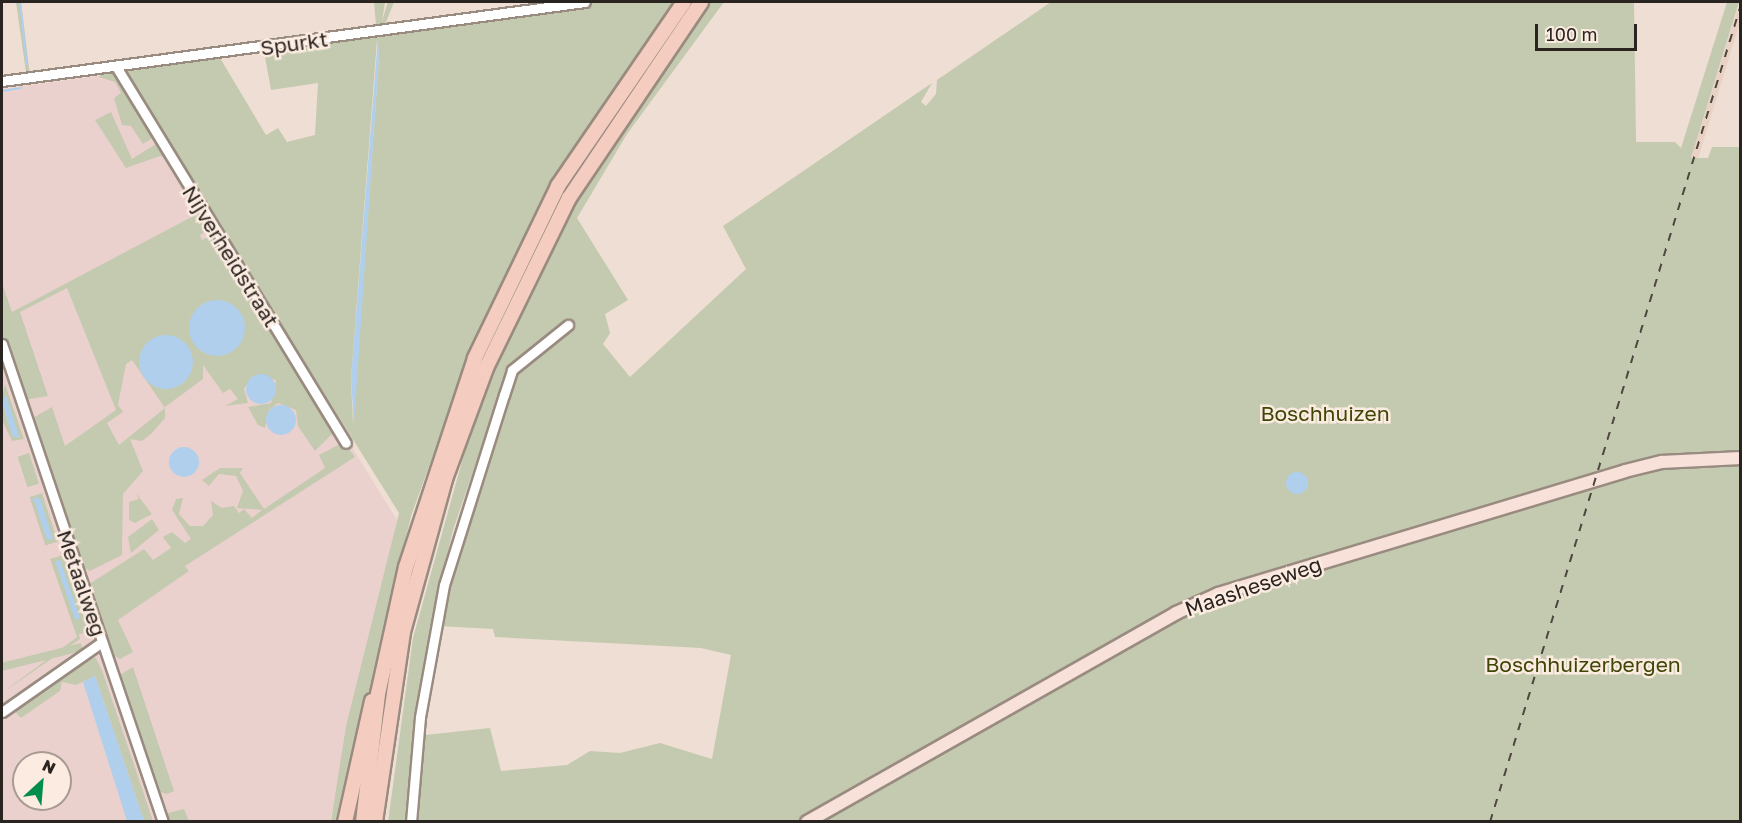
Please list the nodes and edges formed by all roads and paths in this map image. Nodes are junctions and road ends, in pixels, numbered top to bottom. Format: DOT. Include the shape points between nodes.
graph roads {
  1 [pos="585,2"];
  2 [pos="684,2"];
  3 [pos="701,2"];
  4 [pos="117,68"];
  5 [pos="2,81"];
  6 [pos="568,325"];
  7 [pos="2,344"];
  8 [pos="346,443"];
  9 [pos="1740,458"];
  10 [pos="102,642"];
  11 [pos="382,670"];
  12 [pos="2,712"];
  13 [pos="163,822"];
  14 [pos="345,822"];
  15 [pos="363,822"];
  16 [pos="375,822"];
  17 [pos="411,822"];
  18 [pos="807,822"];
  1 -- 4 [label="street, Spurkt"];
  2 -- 11 [label="highway" via="600,118 505,289 430,485"];
  3 -- 16 [label="highway" via="569,198 486,368 445,479 403,632"];
  4 -- 5 [label="street, Spurkt"];
  4 -- 8 [label="street, Nijverheidstraat"];
  6 -- 17 [label="street" via="512,370 504,395 444,585 420,717"];
  7 -- 10 [label="street, Metaalweg"];
  9 -- 18 [label="main road, Maasheseweg" via="1662,462 1625,471 1210,598"];
  10 -- 12 [label="street"];
  10 -- 13 [label="street, Metaalweg"];
  11 -- 14 [label="highway" via="365,720"];
  11 -- 15 [label="highway"];
}
